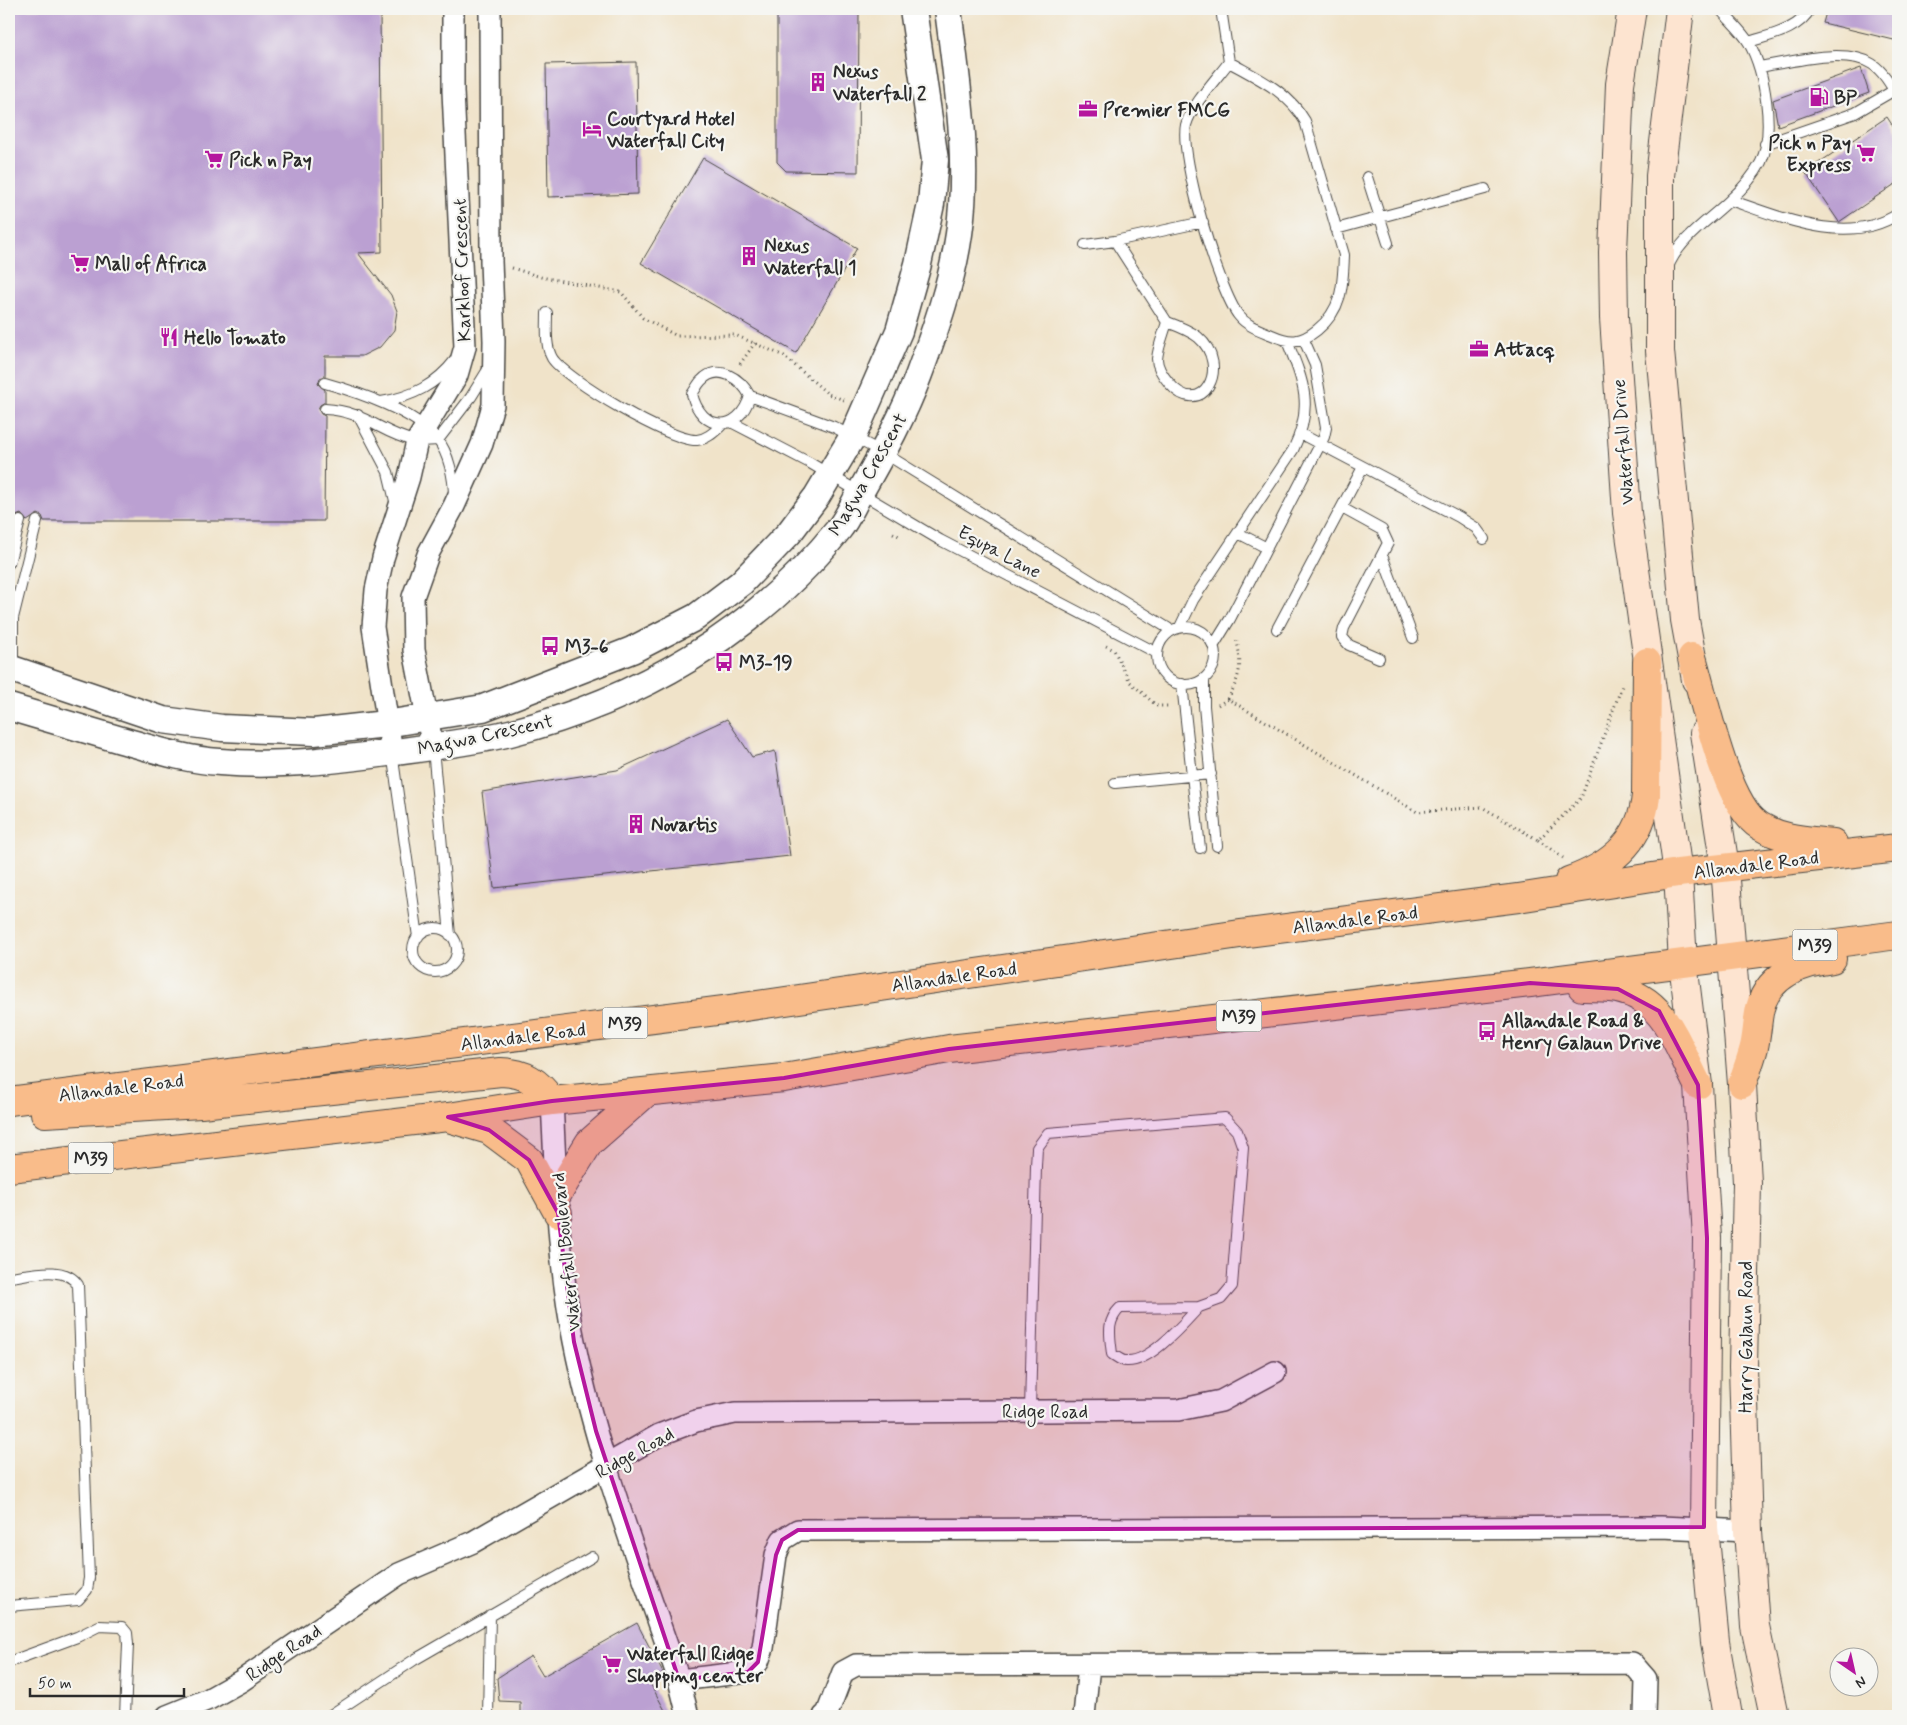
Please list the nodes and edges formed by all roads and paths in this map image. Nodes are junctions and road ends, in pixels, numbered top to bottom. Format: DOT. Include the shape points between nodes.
graph roads {
  1 [pos="454,9"];
  2 [pos="490,9"];
  3 [pos="915,9"];
  4 [pos="948,9"];
  5 [pos="1221,9"];
  6 [pos="1680,9"];
  7 [pos="1720,9"];
  8 [pos="1810,9"];
  9 [pos="1626,11"];
  10 [pos="1749,42"];
  11 [pos="1229,62"];
  12 [pos="1760,67"];
  13 [pos="1897,92"];
  14 [pos="1765,144"];
  15 [pos="1366,177"];
  16 [pos="1485,189"];
  17 [pos="1730,200"];
  18 [pos="1898,214"];
  19 [pos="1380,216"];
  20 [pos="1203,222"];
  21 [pos="1336,229"];
  22 [pos="1115,241"];
  23 [pos="1388,243"];
  24 [pos="1085,245"];
  25 [pos="491,261"];
  26 [pos="1660,286"];
  27 [pos="547,313"];
  28 [pos="1167,322"];
  29 [pos="1304,340"];
  30 [pos="1287,341"];
  31 [pos="755,343"];
  32 [pos="465,347"];
  33 [pos="494,360"];
  34 [pos="732,375"];
  35 [pos="325,382"];
  36 [pos="750,396"];
  37 [pos="381,402"];
  38 [pos="849,402"];
  39 [pos="325,409"];
  40 [pos="358,415"];
  41 [pos="727,423"];
  42 [pos="1301,434"];
  43 [pos="427,436"];
  44 [pos="853,436"];
  45 [pos="1321,445"];
  46 [pos="884,452"];
  47 [pos="1363,467"];
  48 [pos="829,476"];
  49 [pos="859,494"];
  50 [pos="454,506"];
  51 [pos="1342,508"];
  52 [pos="398,513"];
  53 [pos="20,521"];
  54 [pos="37,522"];
  55 [pos="893,533"];
  56 [pos="1238,533"];
  57 [pos="902,537"];
  58 [pos="1484,539"];
  59 [pos="1267,548"];
  60 [pos="1382,555"];
  61 [pos="9,563"];
  62 [pos="1230,619"];
  63 [pos="1176,628"];
  64 [pos="1277,629"];
  65 [pos="1413,638"];
  66 [pos="1098,641"];
  67 [pos="1214,645"];
  68 [pos="1157,653"];
  69 [pos="1692,657"];
  70 [pos="1379,658"];
  71 [pos="1647,662"];
  72 [pos="11,669"];
  73 [pos="1204,679"];
  74 [pos="1623,683"];
  75 [pos="1182,684"];
  76 [pos="1228,700"];
  77 [pos="1204,706"];
  78 [pos="9,707"];
  79 [pos="1185,707"];
  80 [pos="428,717"];
  81 [pos="386,724"];
  82 [pos="433,748"];
  83 [pos="392,752"];
  84 [pos="1211,774"];
  85 [pos="1192,777"];
  86 [pos="1115,783"];
  87 [pos="1217,846"];
  88 [pos="1200,848"];
  89 [pos="1893,848"];
  90 [pos="1725,867"];
  91 [pos="1678,873"];
  92 [pos="1518,898"];
  93 [pos="450,935"];
  94 [pos="1898,935"];
  95 [pos="418,936"];
  96 [pos="1898,939"];
  97 [pos="1732,956"];
  98 [pos="1683,962"];
  99 [pos="1530,982"];
  100 [pos="1742,1084"];
  101 [pos="1698,1085"];
  102 [pos="647,1092"];
  103 [pos="9,1101"];
  104 [pos="552,1101"];
  105 [pos="9,1110"];
  106 [pos="448,1117"];
  107 [pos="9,1168"];
  108 [pos="558,1204"];
  109 [pos="9,1277"];
  110 [pos="1200,1307"];
  111 [pos="1275,1372"];
  112 [pos="1030,1411"];
  113 [pos="607,1466"];
  114 [pos="1704,1527"];
  115 [pos="1748,1530"];
  116 [pos="592,1557"];
  117 [pos="9,1606"];
  118 [pos="490,1615"];
  119 [pos="9,1662"];
  120 [pos="1089,1666"];
  121 [pos="679,1680"];
  122 [pos="125,1716"];
  123 [pos="167,1716"];
  124 [pos="329,1716"];
  125 [pos="488,1716"];
  126 [pos="688,1716"];
  127 [pos="824,1716"];
  128 [pos="1084,1716"];
  129 [pos="1645,1716"];
  130 [pos="1728,1716"];
  131 [pos="1774,1716"];
  1 -- 32 [label="street, Karkloof Crescent" via="453,91"];
  2 -- 25 [label="street, Karkloof Crescent"];
  3 -- 44 [label="street, Magwa Crescent" via="935,160 931,204 899,331"];
  4 -- 46 [label="street, Magwa Crescent" via="962,123 964,183 959,234 944,308 904,414"];
  5 -- 11 [label="lane"];
  6 -- 26 [label="main road" via="1660,176"];
  7 -- 10 [label="lane"];
  8 -- 10 [label="lane" via="1785,30"];
  9 -- 71 [label="main road, Waterfall Drive" via="1613,252 1614,318 1627,513"];
  10 -- 12 [label="lane"];
  11 -- 20 [label="lane" via="1186,123 1184,141"];
  11 -- 21 [label="lane" via="1280,92 1297,107 1305,121"];
  12 -- 13 [label="lane" via="1836,56 1855,57 1873,64"];
  12 -- 14 [label="lane" via="1767,110"];
  13 -- 14 [label="lane" via="1855,113"];
  14 -- 17 [label="lane" via="1756,170"];
  15 -- 19 [label="lane"];
  16 -- 19 [label="lane"];
  17 -- 18 [label="lane" via="1792,220 1855,229"];
  17 -- 26 [label="lane" via="1683,242 1672,256"];
  19 -- 21 [label="lane"];
  19 -- 23 [label="lane"];
  20 -- 22 [label="lane"];
  20 -- 30 [label="lane" via="1232,308 1250,326"];
  21 -- 29 [label="lane" via="1344,256 1344,278 1338,303 1331,317"];
  22 -- 24 [label="lane"];
  22 -- 28 [label="lane"];
  25 -- 31 [label="path" via="540,277 621,292 643,318 677,336 735,335"];
  25 -- 33 [label="street, Karkloof Crescent"];
  26 -- 69 [label="main road" via="1660,360 1685,620"];
  27 -- 41 [label="lane" via="548,347 553,359 562,369 631,415 688,439 708,437"];
  28 -- 28 [label="lane" via="1157,360 1160,370 1176,391 1195,397 1211,382 1214,362 1209,349 1199,338"];
  29 -- 30 [label="lane"];
  29 -- 45 [label="lane" via="1315,365 1324,414 1326,428"];
  30 -- 42 [label="lane" via="1298,369 1306,406"];
  31 -- 34 [label="path"];
  31 -- 38 [label="path" via="784,356 828,394"];
  32 -- 37 [label="lane" via="446,372 427,387 403,399"];
  32 -- 43 [label="street, Karkloof Crescent" via="457,375"];
  33 -- 43 [label="lane" via="471,397"];
  33 -- 50 [label="street, Karkloof Crescent" via="493,405 482,444"];
  34 -- 36 [label="lane"];
  34 -- 41 [label="lane" via="718,372 702,379 692,394 696,409 709,421"];
  35 -- 37 [label="lane"];
  36 -- 41 [label="lane" via="746,409"];
  36 -- 44 [label="lane, Equpa Lane"];
  37 -- 43 [label="lane"];
  39 -- 40 [label="lane"];
  40 -- 43 [label="lane" via="398,436"];
  40 -- 52 [label="lane" via="388,472"];
  41 -- 48 [label="lane, Equpa Lane" via="810,463"];
  42 -- 45 [label="lane"];
  42 -- 56 [label="lane"];
  43 -- 50 [label="lane" via="448,460"];
  43 -- 52 [label="street, Karkloof Crescent"];
  44 -- 46 [label="lane, Equpa Lane"];
  44 -- 48 [label="street, Magwa Crescent"];
  45 -- 47 [label="lane"];
  45 -- 59 [label="lane"];
  46 -- 49 [label="street, Magwa Crescent"];
  46 -- 63 [label="lane, Equpa Lane"];
  47 -- 51 [label="lane"];
  47 -- 58 [label="lane" via="1459,517 1476,528"];
  48 -- 49 [label="lane, Equpa Lane"];
  48 -- 80 [label="street, Magwa Crescent" via="789,533 741,583 696,617 632,650 558,680 482,708"];
  49 -- 68 [label="lane, Equpa Lane"];
  49 -- 82 [label="street, Magwa Crescent" via="841,526 799,574 746,620 681,665 615,698 563,717 509,733"];
  50 -- 80 [label="street, Karkloof Crescent" via="429,552 413,597 414,650"];
  51 -- 60 [label="lane" via="1382,530 1388,544"];
  51 -- 64 [label="lane"];
  52 -- 81 [label="street, Karkloof Crescent" via="383,558 373,627"];
  53 -- 61 [label="lane"];
  54 -- 72 [label="lane" via="13,618"];
  55 -- 57 [label="path"];
  56 -- 59 [label="lane"];
  56 -- 63 [label="lane"];
  59 -- 62 [label="lane"];
  60 -- 65 [label="lane"];
  60 -- 70 [label="lane" via="1342,637 1349,645"];
  62 -- 67 [label="lane"];
  62 -- 76 [label="path" via="1241,664 1239,677"];
  63 -- 67 [label="lane" via="1200,629"];
  63 -- 68 [label="lane" via="1161,640"];
  66 -- 79 [label="path" via="1114,650 1130,682 1157,706"];
  67 -- 73 [label="lane" via="1215,664"];
  68 -- 75 [label="lane" via="1161,672 1168,679"];
  69 -- 89 [label="main road" via="1728,780 1752,820 1772,833 1791,839"];
  69 -- 90 [label="main road"];
  71 -- 91 [label="main road, Waterfall Drive"];
  71 -- 92 [label="main road" via="1646,795 1639,828 1624,848 1593,871"];
  72 -- 81 [label="street, Magwa Crescent" via="162,720 222,728 314,732"];
  73 -- 75 [label="lane" via="1197,684"];
  73 -- 77 [label="lane"];
  74 -- 76 [label="path" via="1581,798 1538,840 1482,807 1417,812"];
  75 -- 79 [label="lane"];
  76 -- 77 [label="path" via="1219,705"];
  77 -- 84 [label="lane"];
  78 -- 83 [label="street, Magwa Crescent" via="168,754 216,762 266,765"];
  79 -- 85 [label="lane"];
  80 -- 81 [label="street, Magwa Crescent"];
  80 -- 82 [label="street, Karkloof Crescent"];
  81 -- 83 [label="street, Karkloof Crescent"];
  82 -- 83 [label="street, Magwa Crescent"];
  82 -- 93 [label="lane"];
  83 -- 95 [label="lane"];
  84 -- 85 [label="lane"];
  84 -- 87 [label="lane"];
  85 -- 86 [label="lane"];
  85 -- 88 [label="lane"];
  89 -- 90 [label="main road, Allandale Road / M39"];
  90 -- 91 [label="main road, Allandale Road / M39"];
  90 -- 97 [label="main road, Harry Galaun Road"];
  91 -- 92 [label="main road, Allandale Road / M39"];
  91 -- 98 [label="main road, Waterfall Drive"];
  92 -- 103 [label="main road, Allandale Road / M39" via="1240,934 724,1010"];
  93 -- 95 [label="lane" via="431,929"];
  93 -- 95 [label="lane" via="456,954 450,966 438,972 423,969 414,958"];
  94 -- 97 [label="main road, M39"];
  96 -- 100 [label="main road" via="1869,950 1800,965 1777,980 1766,993 1760,1008 1754,1046"];
  97 -- 98 [label="main road, M39"];
  97 -- 100 [label="main road, Harry Galaun Road"];
  98 -- 99 [label="main road, M39"];
  98 -- 101 [label="main road, Harry Galaun Road"];
  99 -- 101 [label="main road" via="1618,989 1653,1006 1665,1018"];
  99 -- 102 [label="main road, M39" via="949,1049 784,1078"];
  100 -- 115 [label="main road, Harry Galaun Road" via="1747,1183 1743,1367"];
  101 -- 114 [label="main road, Harry Galaun Road" via="1707,1238"];
  102 -- 104 [label="main road, M39"];
  102 -- 108 [label="main road" via="589,1143"];
  104 -- 105 [label="main road" via="533,1080 501,1072 201,1104 40,1113"];
  104 -- 106 [label="main road, M39"];
  104 -- 108 [label="street, Waterfall Boulevard"];
  106 -- 107 [label="main road, M39"];
  106 -- 108 [label="main road" via="489,1130 529,1160"];
  108 -- 113 [label="street, Waterfall Boulevard" via="564,1284 574,1342"];
  109 -- 117 [label="lane" via="63,1272 78,1285 89,1578 87,1590 78,1600"];
  110 -- 110 [label="lane" via="1167,1340 1136,1361 1123,1361 1112,1354 1109,1324 1120,1308"];
  110 -- 112 [label="lane" via="1221,1299 1232,1286 1243,1148 1237,1131 1226,1118 1048,1133 1037,1148"];
  111 -- 112 [label="street, Ridge Road" via="1221,1401 1178,1410"];
  112 -- 113 [label="street, Ridge Road" via="735,1413 696,1421 659,1435"];
  113 -- 121 [label="street, Waterfall Boulevard"];
  113 -- 123 [label="street, Ridge Road" via="472,1542 399,1574 241,1681 209,1699"];
  114 -- 115 [label="street"];
  114 -- 121 [label="street" via="798,1530 782,1540 776,1555 763,1648 758,1662 748,1672"];
  114 -- 130 [label="main road, Harry Galaun Road" via="1715,1642"];
  115 -- 131 [label="main road, Harry Galaun Road" via="1755,1626"];
  116 -- 118 [label="lane"];
  118 -- 124 [label="lane"];
  118 -- 125 [label="lane"];
  119 -- 122 [label="lane" via="98,1626 122,1627 127,1633 128,1644"];
  120 -- 127 [label="street" via="856,1665 843,1672"];
  120 -- 128 [label="street"];
  120 -- 129 [label="street" via="1632,1663 1646,1679"];
  121 -- 126 [label="street, Waterfall Boulevard"];
}
